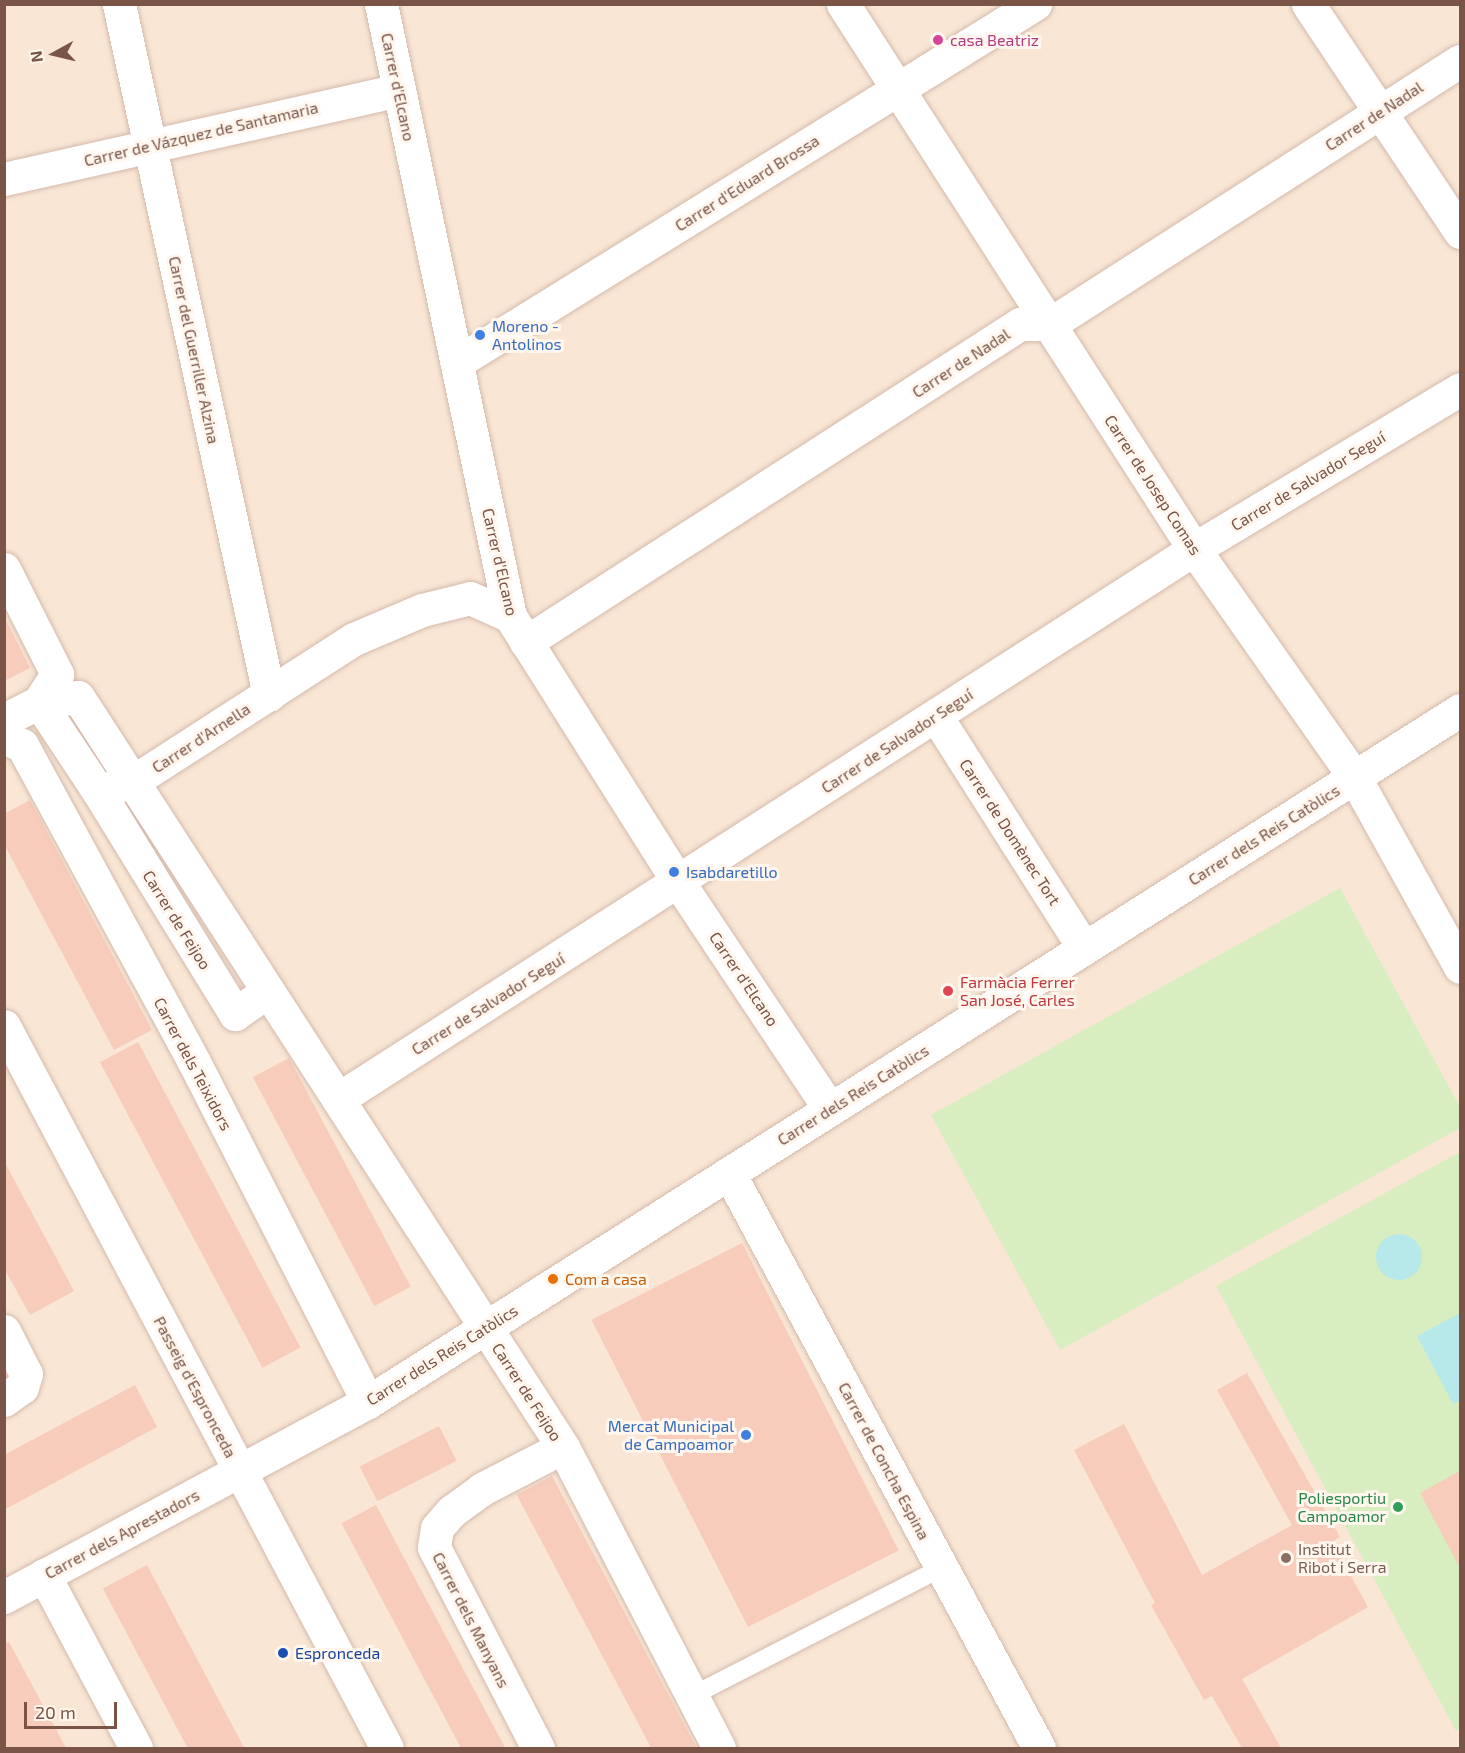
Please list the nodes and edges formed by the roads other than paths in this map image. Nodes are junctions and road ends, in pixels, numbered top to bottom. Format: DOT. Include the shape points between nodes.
graph roads {
  1 [pos="119,4"];
  2 [pos="381,4"];
  3 [pos="843,4"];
  4 [pos="1035,4"];
  5 [pos="1308,4"];
  6 [pos="1461,61"];
  7 [pos="399,90"];
  8 [pos="897,91"];
  9 [pos="1379,113"];
  10 [pos="149,146"];
  11 [pos="4,179"];
  12 [pos="1461,232"];
  13 [pos="1050,324"];
  14 [pos="459,361"];
  15 [pos="1461,389"];
  16 [pos="1194,549"];
  17 [pos="4,569"];
  18 [pos="520,633"];
  19 [pos="269,694"];
  20 [pos="39,702"];
  21 [pos="1461,710"];
  22 [pos="936,716"];
  23 [pos="6,732"];
  24 [pos="1355,778"];
  25 [pos="132,782"];
  26 [pos="98,791"];
  27 [pos="680,883"];
  28 [pos="1084,948"];
  29 [pos="1461,967"];
  30 [pos="268,991"];
  31 [pos="4,1026"];
  32 [pos="338,1100"];
  33 [pos="831,1109"];
  34 [pos="729,1173"];
  35 [pos="485,1328"];
  36 [pos="4,1331"];
  37 [pos="4,1400"];
  38 [pos="368,1402"];
  39 [pos="563,1447"];
  40 [pos="240,1471"];
  41 [pos="941,1568"];
  42 [pos="44,1575"];
  43 [pos="4,1597"];
  44 [pos="692,1696"];
  45 [pos="136,1749"];
  46 [pos="387,1749"];
  47 [pos="538,1749"];
  48 [pos="719,1749"];
  49 [pos="1039,1749"];
  1 -- 10 [label="street, Carrer del Guerriller Alzina"];
  2 -- 7 [label="street, Carrer d'Elcano"];
  3 -- 8 [label="street, Carrer de Josep Comas"];
  4 -- 8 [label="street, Carrer d'Eduard Brossa"];
  5 -- 9 [label="street"];
  6 -- 9 [label="street, Carrer de Nadal"];
  7 -- 10 [label="street, Carrer de Vázquez de Santamaria"];
  7 -- 14 [label="street, Carrer d'Elcano"];
  8 -- 13 [label="street, Carrer de Josep Comas"];
  8 -- 14 [label="street, Carrer d'Eduard Brossa"];
  9 -- 12 [label="street"];
  9 -- 13 [label="street, Carrer de Nadal"];
  10 -- 11 [label="street, Carrer de Vázquez de Santamaria"];
  10 -- 19 [label="street, Carrer del Guerriller Alzina"];
  13 -- 16 [label="street, Carrer de Josep Comas"];
  13 -- 18 [label="street, Carrer de Nadal" via="1020,324"];
  14 -- 18 [label="street, Carrer d'Elcano"];
  15 -- 16 [label="street, Carrer de Salvador Seguí"];
  16 -- 22 [label="street, Carrer de Salvador Seguí"];
  16 -- 24 [label="street, Carrer de Josep Comas"];
  17 -- 20 [label="street" via="57,674"];
  18 -- 19 [label="street, Carrer d'Arnella" via="470,598 422,610 354,639"];
  18 -- 27 [label="street, Carrer d'Elcano"];
  19 -- 25 [label="street, Carrer d'Arnella"];
  20 -- 23 [label="street"];
  20 -- 25 [label="street, Carrer de Feijoo" via="78,697"];
  20 -- 26 [label="street, Carrer de Feijoo"];
  21 -- 24 [label="street, Carrer dels Reis Catòlics"];
  22 -- 27 [label="street, Carrer de Salvador Seguí"];
  22 -- 28 [label="street, Carrer de Domènec Tort"];
  23 -- 38 [label="street, Carrer dels Teixidors" via="22,746 194,1062"];
  24 -- 28 [label="street, Carrer dels Reis Catòlics"];
  24 -- 29 [label="street, Carrer de Josep Comas"];
  25 -- 26 [label="street"];
  25 -- 30 [label="street, Carrer de Feijoo"];
  26 -- 30 [label="street, Carrer de Feijoo" via="235,1014"];
  27 -- 32 [label="street, Carrer de Salvador Seguí"];
  27 -- 33 [label="street, Carrer d'Elcano"];
  28 -- 33 [label="street, Carrer dels Reis Catòlics"];
  30 -- 32 [label="street, Carrer de Feijoo"];
  31 -- 40 [label="street, Passeig d'Espronceda"];
  32 -- 35 [label="street, Carrer de Feijoo"];
  33 -- 34 [label="street, Carrer dels Reis Catòlics"];
  34 -- 35 [label="street, Carrer dels Reis Catòlics"];
  34 -- 41 [label="street, Carrer de Concha Espina"];
  35 -- 38 [label="street, Carrer dels Reis Catòlics"];
  35 -- 39 [label="street, Carrer de Feijoo"];
  36 -- 37 [label="street" via="26,1374 22,1387"];
  38 -- 40 [label="street, Carrer dels Reis Catòlics"];
  39 -- 44 [label="street, Carrer de Feijoo"];
  39 -- 47 [label="street, Carrer dels Manyans" via="482,1490 452,1511 436,1528 434,1547"];
  40 -- 42 [label="street, Carrer dels Aprestadors"];
  40 -- 46 [label="street, Passeig d'Espronceda"];
  41 -- 44 [label="lane"];
  41 -- 49 [label="street, Carrer de Concha Espina"];
  42 -- 43 [label="street, Carrer dels Aprestadors"];
  42 -- 45 [label="street"];
  44 -- 48 [label="street, Carrer de Feijoo"];
}
